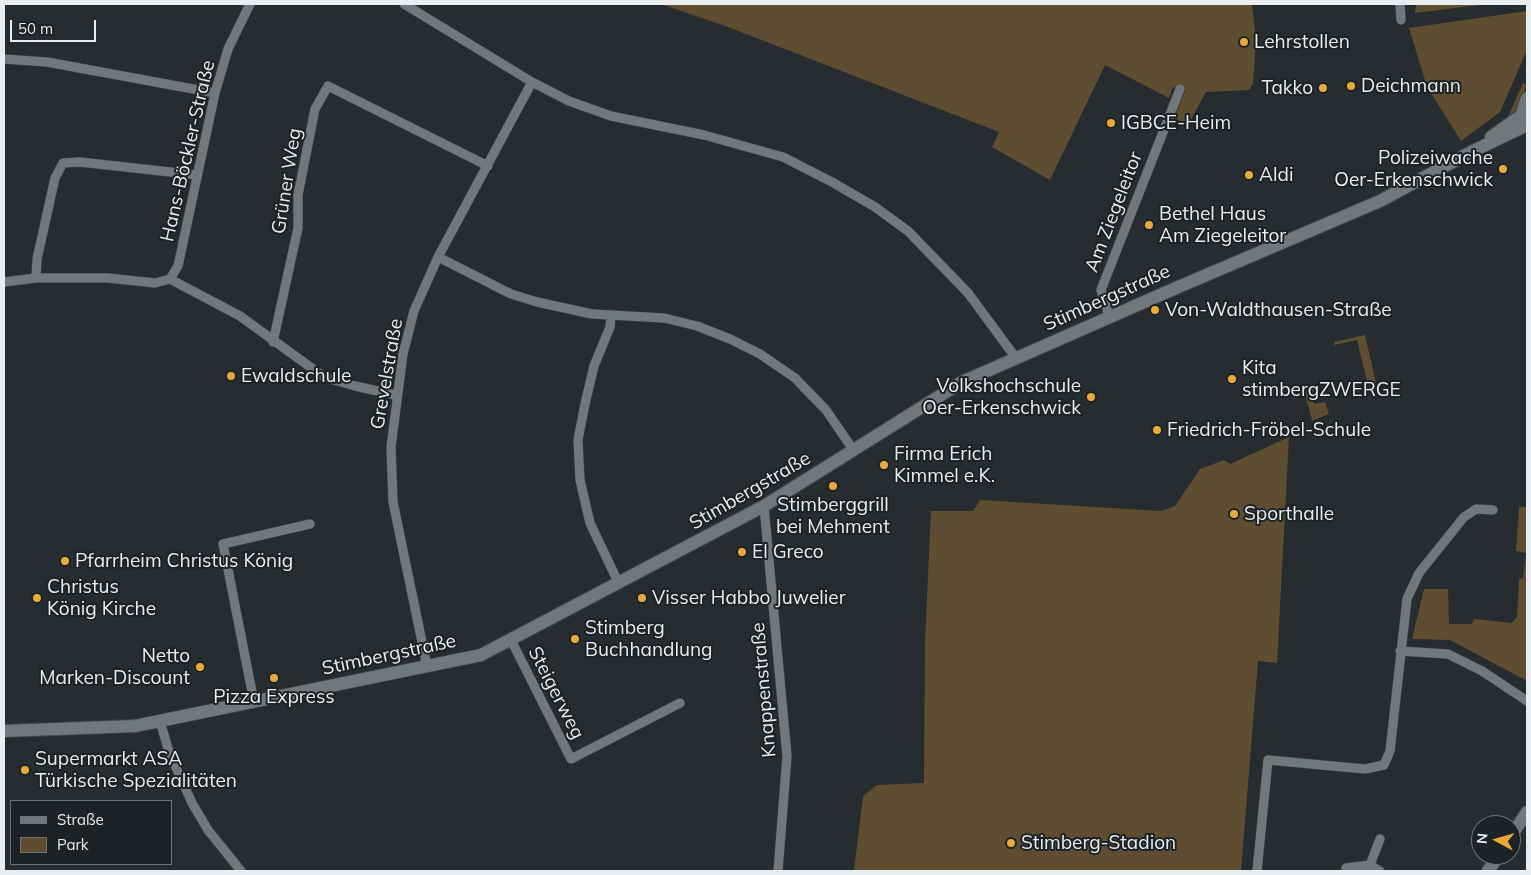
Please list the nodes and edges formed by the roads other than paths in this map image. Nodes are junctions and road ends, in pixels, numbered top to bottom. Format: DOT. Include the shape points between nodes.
graph roads {
  1 [pos="250,4"];
  2 [pos="404,4"];
  3 [pos="1400,4"];
  4 [pos="1401,20"];
  5 [pos="4,59"];
  6 [pos="532,82"];
  7 [pos="1180,89"];
  8 [pos="215,93"];
  9 [pos="1527,98"];
  10 [pos="1526,120"];
  11 [pos="488,166"];
  12 [pos="197,175"];
  13 [pos="438,257"];
  14 [pos="36,278"];
  15 [pos="170,279"];
  16 [pos="4,282"];
  17 [pos="610,315"];
  18 [pos="1110,319"];
  19 [pos="273,342"];
  20 [pos="1016,358"];
  21 [pos="396,394"];
  22 [pos="854,451"];
  23 [pos="764,506"];
  24 [pos="1493,510"];
  25 [pos="310,524"];
  26 [pos="619,584"];
  27 [pos="511,640"];
  28 [pos="1400,652"];
  29 [pos="427,666"];
  30 [pos="1527,701"];
  31 [pos="254,702"];
  32 [pos="680,703"];
  33 [pos="160,721"];
  34 [pos="4,731"];
  35 [pos="1380,839"];
  36 [pos="1370,865"];
  37 [pos="1346,868"];
  38 [pos="240,871"];
  39 [pos="778,871"];
  40 [pos="1257,871"];
  41 [pos="1380,871"];
  1 -- 8 [label="street, Hans-Böckler-Straße" via="228,49"];
  2 -- 6 [label="street"];
  3 -- 4 [label="street"];
  5 -- 8 [label="street" via="47,62"];
  6 -- 11 [label="street, Grevelstraße"];
  6 -- 20 [label="street" via="569,101 611,116 704,134 783,157 832,182 908,231 968,293"];
  7 -- 18 [label="street, Am Ziegeleitor" via="1101,290"];
  8 -- 12 [label="street, Hans-Böckler-Straße"];
  9 -- 10 [label="street, Stimbergstraße"];
  10 -- 18 [label="street, Stimbergstraße" via="1380,202"];
  11 -- 13 [label="street, Grevelstraße"];
  11 -- 19 [label="street, Grüner Weg" via="328,86 315,109 298,195 298,228"];
  12 -- 14 [label="street" via="80,162 63,163 53,187"];
  12 -- 15 [label="street, Hans-Böckler-Straße" via="178,266"];
  13 -- 17 [label="street" via="511,294 565,309"];
  13 -- 21 [label="street, Grevelstraße" via="414,311"];
  14 -- 15 [label="street" via="108,278 155,283"];
  14 -- 16 [label="street"];
  15 -- 19 [label="street" via="240,316"];
  17 -- 22 [label="street" via="664,318 696,326 760,354 795,378 826,410"];
  17 -- 26 [label="street" via="610,327 594,366 585,404 578,440 579,470 590,522"];
  18 -- 20 [label="street, Stimbergstraße"];
  19 -- 21 [label="street" via="324,377"];
  20 -- 22 [label="street, Stimbergstraße" via="962,382"];
  21 -- 29 [label="street, Grevelstraße" via="391,447 393,502"];
  22 -- 23 [label="street, Stimbergstraße"];
  23 -- 26 [label="street, Stimbergstraße"];
  23 -- 39 [label="street, Knappenstraße" via="787,756"];
  24 -- 28 [label="street" via="1476,509 1464,517 1419,573 1407,598"];
  25 -- 31 [label="street" via="223,544"];
  26 -- 27 [label="street, Stimbergstraße"];
  27 -- 29 [label="street, Stimbergstraße" via="481,655"];
  27 -- 32 [label="street, Steigerweg" via="571,759"];
  28 -- 30 [label="street" via="1448,654 1482,671"];
  28 -- 40 [label="street" via="1390,751 1384,765 1365,769 1268,760"];
  29 -- 31 [label="street, Stimbergstraße"];
  31 -- 33 [label="street, Stimbergstraße"];
  33 -- 34 [label="street, Stimbergstraße" via="116,728"];
  33 -- 38 [label="street" via="171,759 192,804"];
  35 -- 36 [label="street"];
  36 -- 37 [label="street"];
  36 -- 41 [label="street"];
}
